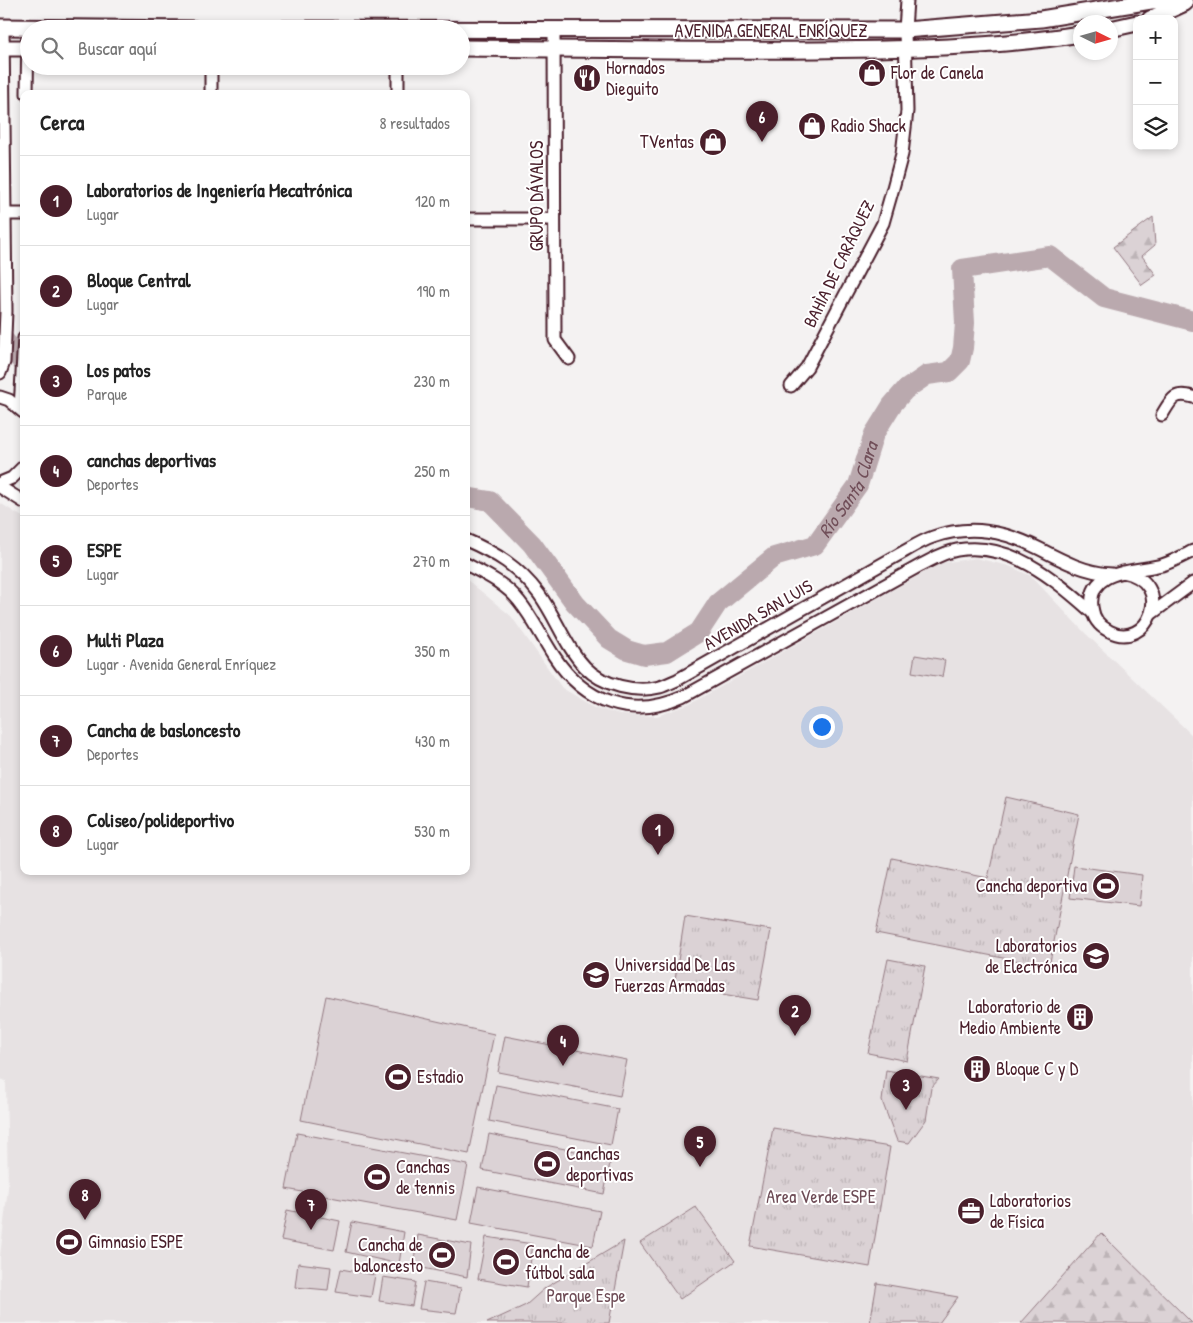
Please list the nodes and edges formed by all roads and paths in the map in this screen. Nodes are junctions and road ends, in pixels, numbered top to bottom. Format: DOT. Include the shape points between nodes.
graph roads {
  1 [pos="907,0"];
  2 [pos="1181,0"];
  3 [pos="1191,0"];
  4 [pos="1099,5"];
  5 [pos="1159,15"];
  6 [pos="1133,24"];
  7 [pos="2,26"];
  8 [pos="20,26"];
  9 [pos="1118,27"];
  10 [pos="470,28"];
  11 [pos="554,29"];
  12 [pos="936,29"];
  13 [pos="905,30"];
  14 [pos="749,31"];
  15 [pos="1073,35"];
  16 [pos="938,47"];
  17 [pos="2,48"];
  18 [pos="20,48"];
  19 [pos="470,48"];
  20 [pos="555,49"];
  21 [pos="906,49"];
  22 [pos="750,51"];
  23 [pos="27,75"];
  24 [pos="211,75"];
  25 [pos="398,75"];
  26 [pos="27,90"];
  27 [pos="211,90"];
  28 [pos="398,90"];
  29 [pos="5,214"];
  30 [pos="20,214"];
  31 [pos="470,219"];
  32 [pos="554,219"];
  33 [pos="569,359"];
  34 [pos="0,373"];
  35 [pos="791,386"];
  36 [pos="0,397"];
  37 [pos="1193,397"];
  38 [pos="20,409"];
  39 [pos="1162,415"];
  40 [pos="20,470"];
  41 [pos="0,483"];
  42 [pos="0,487"];
  43 [pos="20,500"];
  44 [pos="470,542"];
  45 [pos="1193,551"];
  46 [pos="470,566"];
  47 [pos="1118,573"];
  48 [pos="1193,584"];
  49 [pos="1093,613"];
  50 [pos="1151,614"];
  1 -- 13 [label="street, BAHÌA DE CARÀQUEZ"];
  2 -- 4 [label="main road, AVENIDA GENERAL ENRÍQUEZ"];
  3 -- 5 [label="main road"];
  4 -- 12 [label="main road, AVENIDA GENERAL ENRÍQUEZ" via="1041,19"];
  6 -- 9 [label="main road"];
  7 -- 8 [label="main road"];
  7 -- 17 [label="street"];
  10 -- 11 [label="main road, AVENIDA GENERAL ENRÍQUEZ"];
  11 -- 14 [label="main road, AVENIDA GENERAL ENRÍQUEZ"];
  11 -- 20 [label="street, GRUPO DÁVALOS"];
  12 -- 13 [label="main road, AVENIDA GENERAL ENRÍQUEZ"];
  12 -- 16 [label="main road"];
  13 -- 14 [label="main road, AVENIDA GENERAL ENRÍQUEZ"];
  13 -- 21 [label="street, BAHÌA DE CARÀQUEZ"];
  14 -- 22 [label="main road"];
  15 -- 16 [label="main road, AVENIDA GENERAL ENRÍQUEZ"];
  16 -- 21 [label="main road, AVENIDA GENERAL ENRÍQUEZ"];
  17 -- 18 [label="main road"];
  17 -- 29 [label="street"];
  19 -- 20 [label="main road, AVENIDA GENERAL ENRÍQUEZ"];
  20 -- 22 [label="main road, AVENIDA GENERAL ENRÍQUEZ"];
  20 -- 32 [label="street, GRUPO DÁVALOS"];
  21 -- 22 [label="main road, AVENIDA GENERAL ENRÍQUEZ"];
  21 -- 35 [label="street, BAHÌA DE CARÀQUEZ" via="907,111 903,146 883,223 807,367"];
  23 -- 26 [label="street"];
  24 -- 27 [label="street"];
  25 -- 28 [label="street"];
  29 -- 30 [label="street"];
  29 -- 34 [label="street" via="6,311 4,362"];
  31 -- 32 [label="street"];
  32 -- 33 [label="street, GRUPO DÁVALOS" via="555,340"];
  36 -- 38 [label="street"];
  37 -- 39 [label="street" via="1183,394 1172,398"];
  40 -- 41 [label="street"];
  42 -- 43 [label="street"];
  44 -- 47 [label="street, AVENIDA SAN LUIS" via="500,556 538,592 586,669 611,683 638,689 660,687 677,680 898,555 931,538 949,533 967,530 1004,533 1088,571"];
  45 -- 47 [label="street, AVENIDA SAN LUIS" via="1161,565"];
  46 -- 49 [label="street, AVENIDA SAN LUIS" via="496,581 519,600 555,658 582,688 608,703 626,707 655,706 683,697 921,564 956,550 985,549 1012,555 1054,580"];
  47 -- 49 [label="street" via="1097,586 1093,594"];
  47 -- 50 [label="street" via="1132,574 1148,586 1153,604"];
  48 -- 50 [label="street"];
  49 -- 50 [label="street" via="1104,629 1122,635 1140,629"];
}
